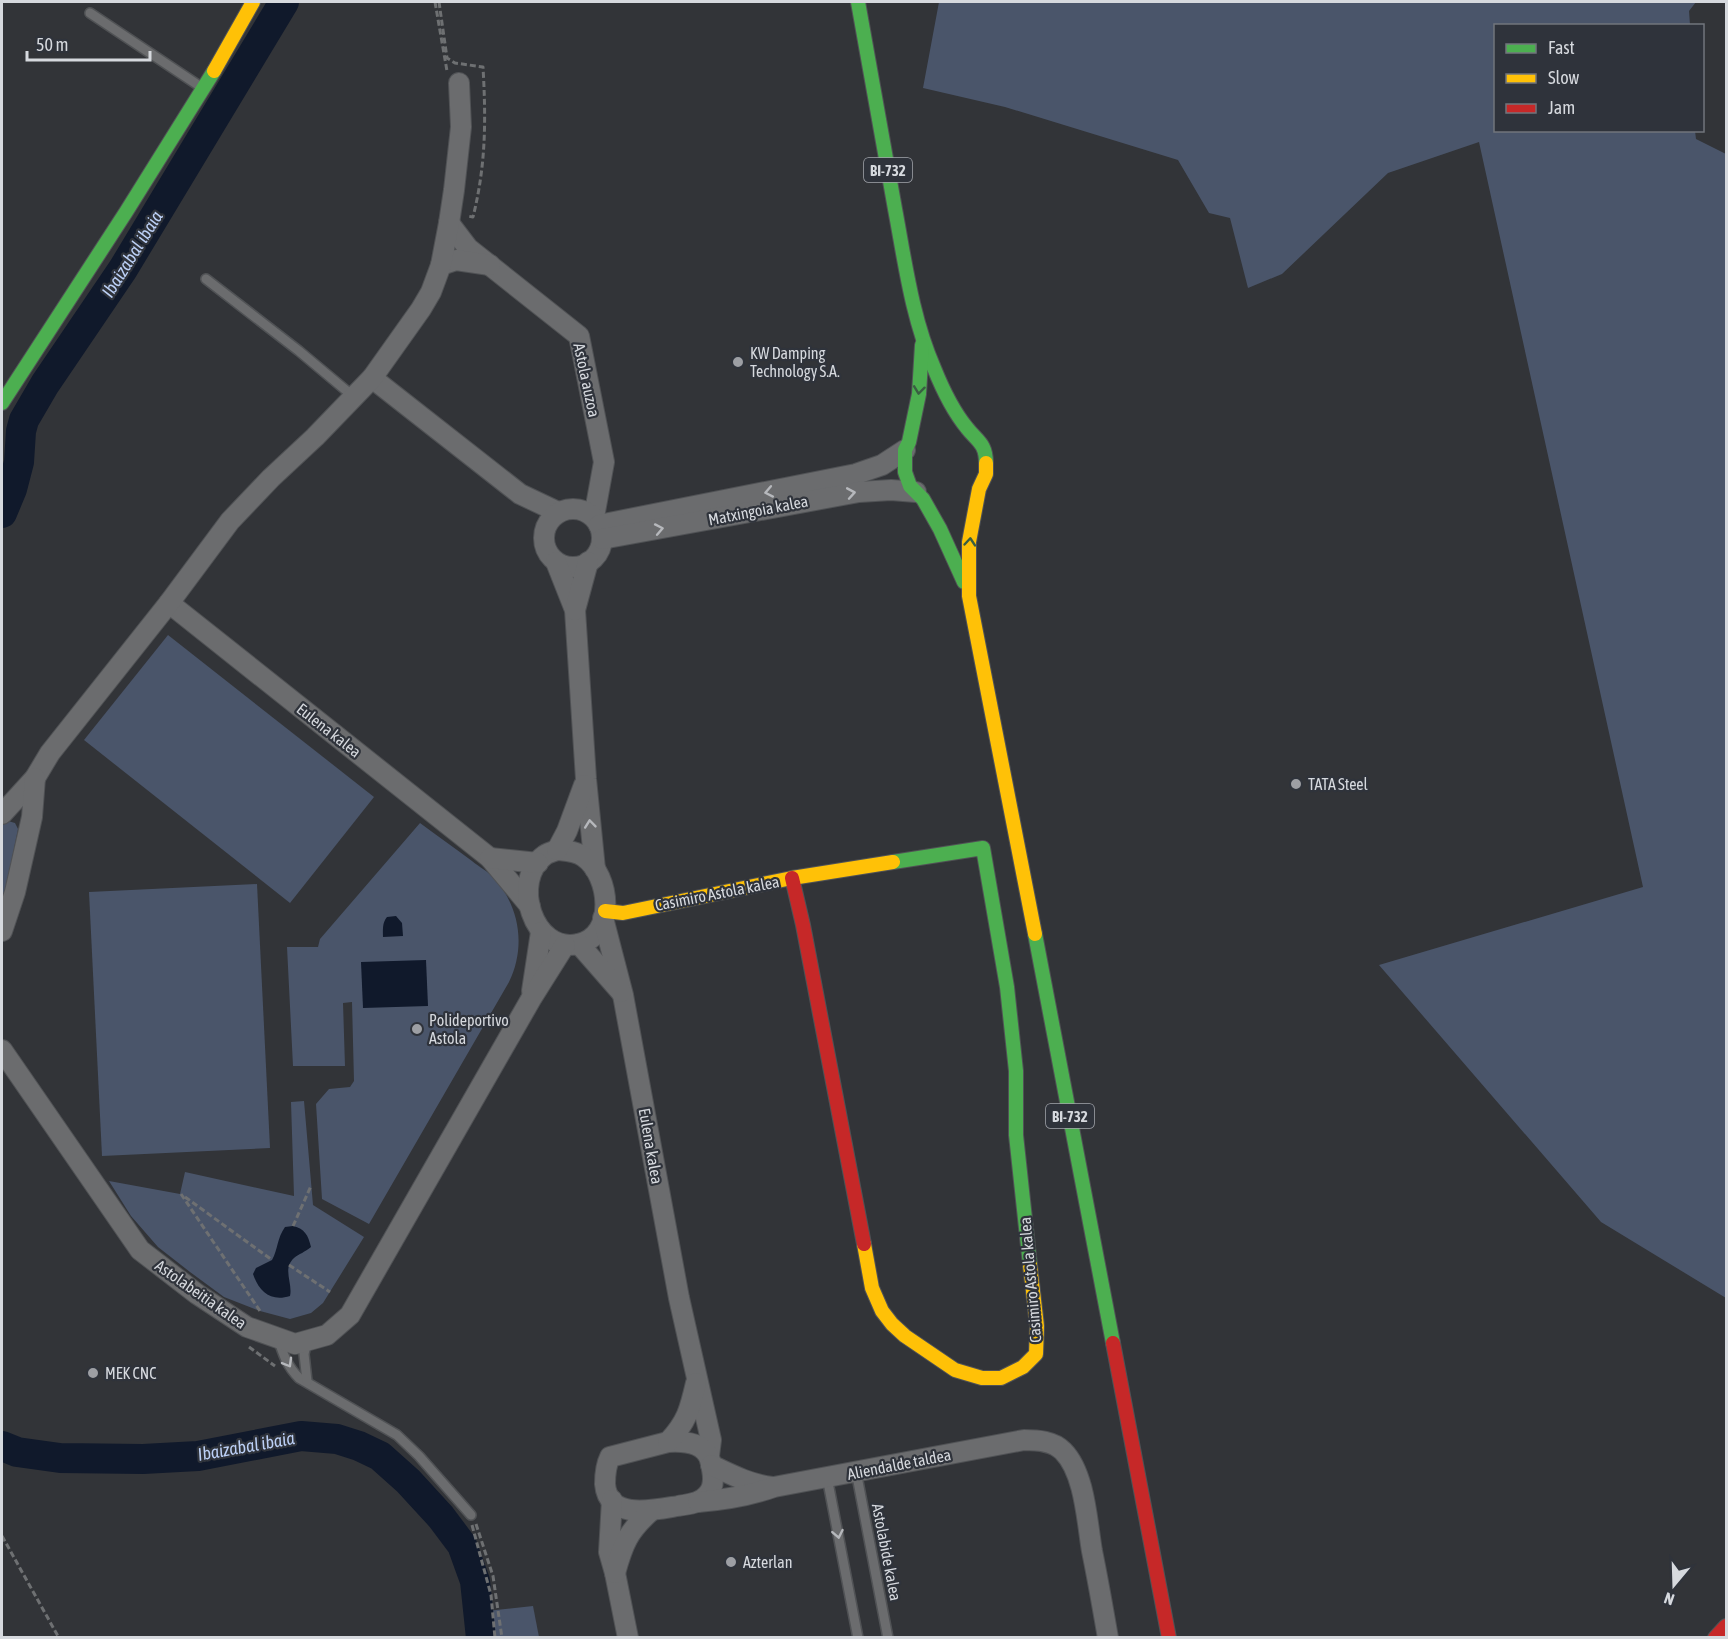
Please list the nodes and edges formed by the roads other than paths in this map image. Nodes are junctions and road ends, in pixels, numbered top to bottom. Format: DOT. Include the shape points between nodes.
graph roads {
  1 [pos="253,2"];
  2 [pos="858,2"];
  3 [pos="90,13"];
  4 [pos="453,80"];
  5 [pos="203,88"];
  6 [pos="449,223"];
  7 [pos="441,265"];
  8 [pos="493,266"];
  9 [pos="206,279"];
  10 [pos="922,337"];
  11 [pos="372,378"];
  12 [pos="354,397"];
  13 [pos="2,403"];
  14 [pos="950,423"];
  15 [pos="925,429"];
  16 [pos="967,429"];
  17 [pos="907,446"];
  18 [pos="979,489"];
  19 [pos="919,496"];
  20 [pos="966,500"];
  21 [pos="942,505"];
  22 [pos="579,522"];
  23 [pos="556,562"];
  24 [pos="588,562"];
  25 [pos="969,596"];
  26 [pos="169,603"];
  27 [pos="575,610"];
  28 [pos="35,778"];
  29 [pos="586,779"];
  30 [pos="2,814"];
  31 [pos="558,850"];
  32 [pos="490,858"];
  33 [pos="537,863"];
  34 [pos="595,869"];
  35 [pos="792,878"];
  36 [pos="530,906"];
  37 [pos="605,907"];
  38 [pos="642,908"];
  39 [pos="2,931"];
  40 [pos="541,932"];
  41 [pos="572,945"];
  42 [pos="623,995"];
  43 [pos="531,999"];
  44 [pos="2,1050"];
  45 [pos="278,1338"];
  46 [pos="307,1341"];
  47 [pos="697,1380"];
  48 [pos="307,1381"];
  49 [pos="668,1442"];
  50 [pos="710,1461"];
  51 [pos="856,1472"];
  52 [pos="827,1477"];
  53 [pos="774,1487"];
  54 [pos="612,1500"];
  55 [pos="698,1502"];
  56 [pos="651,1511"];
  57 [pos="468,1516"];
  58 [pos="615,1573"];
  59 [pos="1726,1626"];
  60 [pos="627,1638"];
  61 [pos="858,1638"];
  62 [pos="888,1638"];
  63 [pos="1108,1638"];
  64 [pos="1169,1638"];
  65 [pos="1714,1638"];
  1 -- 5 [label="main road"];
  2 -- 10 [label="main road, BI-732"];
  3 -- 5 [label="lane"];
  4 -- 6 [label="street" via="461,127"];
  5 -- 13 [label="main road"];
  6 -- 7 [label="street"];
  6 -- 8 [label="street, Astola auzoa" via="468,248"];
  7 -- 8 [label="street" via="456,260"];
  7 -- 11 [label="street" via="421,309"];
  8 -- 22 [label="street, Astola auzoa" via="579,336 604,462"];
  9 -- 12 [label="lane"];
  10 -- 16 [label="main road, BI-732" via="939,379"];
  10 -- 17 [label="main road, BI-732, one-way" via="919,394"];
  11 -- 12 [label="street"];
  11 -- 22 [label="street" via="520,494"];
  12 -- 26 [label="street" via="230,521"];
  14 -- 16 [label="main road"];
  15 -- 17 [label="main road"];
  16 -- 18 [label="main road, BI-732" via="980,441 986,457 986,474"];
  17 -- 19 [label="main road, BI-732" via="905,472"];
  17 -- 22 [label="street, Matxingoia kalea, one-way" via="882,465 856,474"];
  18 -- 20 [label="main road"];
  25 -- 18 [label="main road, BI-732, one-way" via="969,542"];
  19 -- 21 [label="main road"];
  22 -- 19 [label="street, Matxingoia kalea, one-way" via="859,492 891,490"];
  19 -- 25 [label="main road, BI-732" via="940,528"];
  22 -- 23 [label="street" via="543,536 544,546"];
  22 -- 24 [label="street" via="600,549"];
  23 -- 24 [label="street" via="572,567"];
  23 -- 27 [label="street"];
  24 -- 27 [label="street"];
  25 -- 64 [label="main road, BI-732"];
  26 -- 28 [label="street" via="50,753"];
  26 -- 32 [label="street, Eulena kalea"];
  27 -- 29 [label="street"];
  28 -- 30 [label="street"];
  28 -- 39 [label="street" via="32,817"];
  29 -- 31 [label="street"];
  34 -- 29 [label="street, one-way"];
  31 -- 33 [label="street"];
  31 -- 34 [label="street" via="580,855"];
  32 -- 33 [label="street"];
  32 -- 36 [label="street, Eulena kalea"];
  33 -- 36 [label="street" via="528,889"];
  34 -- 37 [label="street" via="602,881"];
  35 -- 35 [label="main road, Casimiro Astola kalea" via="983,848 1007,987 1016,1071 1016,1135 1037,1326 1036,1354 1023,1367 1002,1378 982,1378 955,1370 892,1324 872,1288"];
  35 -- 38 [label="main road, Casimiro Astola kalea"];
  36 -- 40 [label="street"];
  37 -- 38 [label="street, Casimiro Astola kalea" via="624,903"];
  37 -- 41 [label="street" via="598,931"];
  37 -- 42 [label="street, Eulena kalea"];
  40 -- 41 [label="street" via="553,941"];
  40 -- 43 [label="street, Astolabeitia kalea"];
  41 -- 42 [label="street"];
  41 -- 43 [label="street, Astolabeitia kalea"];
  42 -- 47 [label="street, Eulena kalea"];
  43 -- 46 [label="street, Astolabeitia kalea" via="350,1315 327,1335"];
  44 -- 45 [label="street, Astolabeitia kalea" via="140,1250 247,1327"];
  45 -- 46 [label="street, Astolabeitia kalea" via="295,1344"];
  45 -- 48 [label="lane, one-way" via="292,1370"];
  46 -- 48 [label="lane"];
  47 -- 49 [label="street" via="689,1412"];
  47 -- 50 [label="street" via="711,1440"];
  48 -- 57 [label="lane" via="397,1436 419,1456"];
  49 -- 50 [label="street, Aliendalde taldea" via="700,1447"];
  49 -- 54 [label="street, Aliendalde taldea" via="610,1457 605,1480"];
  50 -- 53 [label="street, Aliendalde taldea" via="736,1478"];
  50 -- 55 [label="street" via="711,1489"];
  51 -- 52 [label="street, Aliendalde taldea"];
  51 -- 62 [label="lane, Astolabide kalea"];
  51 -- 63 [label="street, Aliendalde taldea" via="1024,1440 1058,1447 1070,1459 1081,1486"];
  52 -- 53 [label="street, Aliendalde taldea"];
  52 -- 61 [label="lane, one-way"];
  53 -- 55 [label="street, Aliendalde taldea" via="724,1500"];
  54 -- 56 [label="street, Aliendalde taldea" via="628,1510"];
  54 -- 58 [label="street, Aliendalde taldea" via="609,1552"];
  55 -- 56 [label="street, Aliendalde taldea"];
  56 -- 58 [label="street, Aliendalde taldea" via="623,1545"];
  58 -- 60 [label="street, Aliendalde taldea"];
  59 -- 65 [label="main road"];
}
